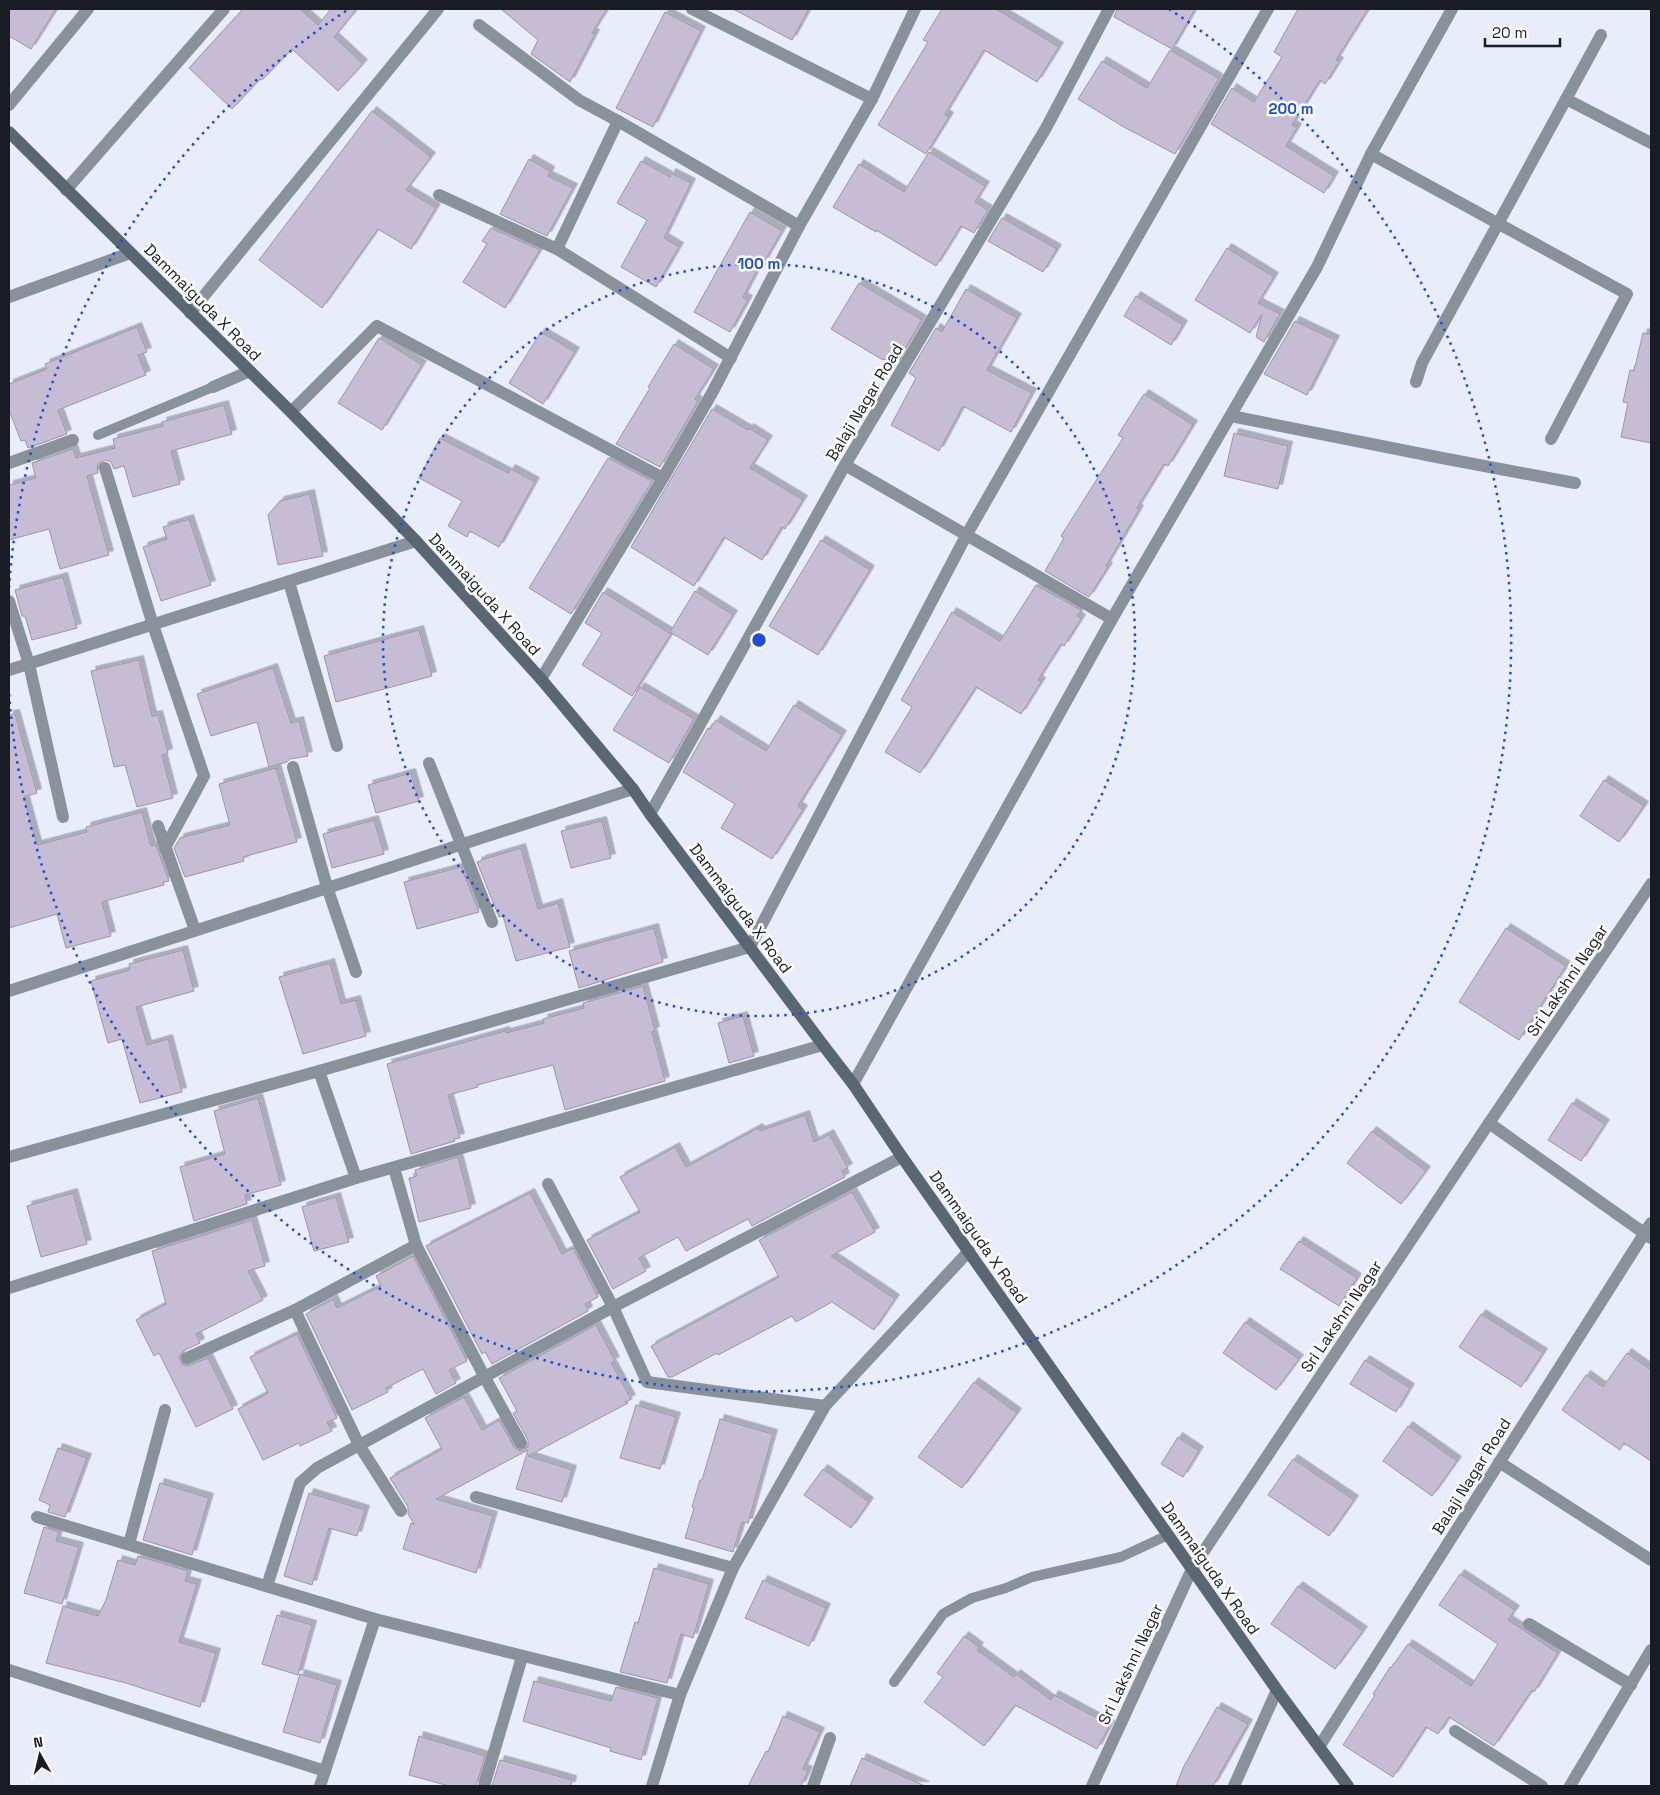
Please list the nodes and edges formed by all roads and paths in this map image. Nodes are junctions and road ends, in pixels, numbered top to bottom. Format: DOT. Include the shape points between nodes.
graph roads {
  1 [pos="88,9"];
  2 [pos="224,9"];
  3 [pos="438,9"];
  4 [pos="692,9"];
  5 [pos="915,9"];
  6 [pos="1110,9"];
  7 [pos="1268,9"];
  8 [pos="1452,9"];
  9 [pos="479,25"];
  10 [pos="1601,35"];
  11 [pos="872,99"];
  12 [pos="1566,99"];
  13 [pos="9,105"];
  14 [pos="618,121"];
  15 [pos="9,132"];
  16 [pos="1651,143"];
  17 [pos="1371,154"];
  18 [pos="66,190"];
  19 [pos="439,195"];
  20 [pos="1497,223"];
  21 [pos="799,226"];
  22 [pos="557,249"];
  23 [pos="130,253"];
  24 [pos="9,297"];
  25 [pos="190,313"];
  26 [pos="731,358"];
  27 [pos="250,371"];
  28 [pos="1416,382"];
  29 [pos="213,387"];
  30 [pos="291,412"];
  31 [pos="1231,416"];
  32 [pos="98,435"];
  33 [pos="1551,438"];
  34 [pos="73,440"];
  35 [pos="9,463"];
  36 [pos="845,465"];
  37 [pos="105,468"];
  38 [pos="664,478"];
  39 [pos="1575,483"];
  40 [pos="967,534"];
  41 [pos="416,541"];
  42 [pos="289,582"];
  43 [pos="9,602"];
  44 [pos="1112,619"];
  45 [pos="153,625"];
  46 [pos="29,664"];
  47 [pos="9,670"];
  48 [pos="540,679"];
  49 [pos="337,746"];
  50 [pos="429,763"];
  51 [pos="293,767"];
  52 [pos="633,788"];
  53 [pos="650,814"];
  54 [pos="63,817"];
  55 [pos="158,826"];
  56 [pos="461,844"];
  57 [pos="165,848"];
  58 [pos="1651,884"];
  59 [pos="327,887"];
  60 [pos="492,922"];
  61 [pos="195,930"];
  62 [pos="750,947"];
  63 [pos="356,972"];
  64 [pos="9,991"];
  65 [pos="823,1045"];
  66 [pos="319,1070"];
  67 [pos="854,1084"];
  68 [pos="1489,1123"];
  69 [pos="9,1157"];
  70 [pos="902,1157"];
  71 [pos="394,1168"];
  72 [pos="356,1178"];
  73 [pos="548,1184"];
  74 [pos="1649,1232"];
  75 [pos="416,1245"];
  76 [pos="969,1251"];
  77 [pos="9,1288"];
  78 [pos="612,1307"];
  79 [pos="295,1310"];
  80 [pos="187,1358"];
  81 [pos="484,1376"];
  82 [pos="825,1406"];
  83 [pos="164,1410"];
  84 [pos="521,1443"];
  85 [pos="359,1445"];
  86 [pos="1499,1462"];
  87 [pos="476,1497"];
  88 [pos="400,1511"];
  89 [pos="37,1517"];
  90 [pos="1168,1535"];
  91 [pos="129,1544"];
  92 [pos="1651,1560"];
  93 [pos="733,1568"];
  94 [pos="1192,1569"];
  95 [pos="267,1586"];
  96 [pos="375,1619"];
  97 [pos="1529,1624"];
  98 [pos="1651,1650"];
  99 [pos="522,1656"];
  100 [pos="9,1670"];
  101 [pos="894,1682"];
  102 [pos="1631,1685"];
  103 [pos="1278,1690"];
  104 [pos="680,1695"];
  105 [pos="1455,1731"];
  106 [pos="830,1738"];
  107 [pos="1319,1747"];
  108 [pos="325,1771"];
  109 [pos="320,1786"];
  110 [pos="484,1786"];
  111 [pos="652,1786"];
  112 [pos="813,1786"];
  113 [pos="1092,1786"];
  114 [pos="1234,1786"];
  115 [pos="1348,1786"];
  116 [pos="1542,1786"];
  117 [pos="1570,1786"];
  1 -- 13 [label="street"];
  2 -- 18 [label="street"];
  3 -- 25 [label="street"];
  4 -- 11 [label="street"];
  5 -- 11 [label="street"];
  6 -- 36 [label="street, Balaji Nagar Road" via="1046,128"];
  7 -- 40 [label="street"];
  8 -- 17 [label="street"];
  9 -- 14 [label="street" via="578,100"];
  10 -- 12 [label="street"];
  11 -- 21 [label="street"];
  12 -- 16 [label="street"];
  12 -- 20 [label="street"];
  14 -- 21 [label="street"];
  14 -- 22 [label="street"];
  15 -- 18 [label="street, Dammaiguda X Road"];
  17 -- 20 [label="street"];
  17 -- 31 [label="street" via="1318,268"];
  18 -- 23 [label="street, Dammaiguda X Road"];
  19 -- 22 [label="street"];
  20 -- 28 [label="street" via="1422,362"];
  20 -- 33 [label="street" via="1627,294"];
  21 -- 26 [label="street"];
  22 -- 26 [label="street"];
  23 -- 24 [label="street"];
  23 -- 25 [label="street, Dammaiguda X Road"];
  25 -- 27 [label="street, Dammaiguda X Road"];
  26 -- 38 [label="street"];
  27 -- 29 [label="street"];
  27 -- 30 [label="street, Dammaiguda X Road"];
  29 -- 32 [label="lane"];
  30 -- 38 [label="street" via="377,326"];
  30 -- 41 [label="street, Dammaiguda X Road"];
  31 -- 39 [label="street"];
  31 -- 44 [label="street"];
  34 -- 35 [label="street"];
  36 -- 40 [label="street"];
  36 -- 53 [label="street, Balaji Nagar Road"];
  37 -- 45 [label="street"];
  38 -- 48 [label="street"];
  40 -- 44 [label="street"];
  40 -- 62 [label="street"];
  41 -- 42 [label="street"];
  41 -- 48 [label="street, Dammaiguda X Road"];
  42 -- 45 [label="street"];
  42 -- 49 [label="street"];
  43 -- 46 [label="street"];
  44 -- 67 [label="street"];
  45 -- 46 [label="street"];
  45 -- 57 [label="street" via="204,776"];
  46 -- 47 [label="street"];
  46 -- 54 [label="street"];
  48 -- 52 [label="street, Dammaiguda X Road"];
  50 -- 56 [label="street"];
  51 -- 59 [label="street"];
  52 -- 53 [label="street, Dammaiguda X Road"];
  52 -- 56 [label="street"];
  53 -- 62 [label="street, Dammaiguda X Road"];
  55 -- 57 [label="street"];
  56 -- 59 [label="street"];
  56 -- 60 [label="street"];
  57 -- 61 [label="street"];
  58 -- 68 [label="street, Sri Lakshni Nagar"];
  59 -- 61 [label="street"];
  59 -- 63 [label="street"];
  61 -- 64 [label="street"];
  62 -- 65 [label="street, Dammaiguda X Road"];
  62 -- 66 [label="street"];
  65 -- 67 [label="street, Dammaiguda X Road"];
  65 -- 71 [label="street"];
  66 -- 69 [label="street"];
  66 -- 72 [label="street"];
  67 -- 70 [label="street, Dammaiguda X Road"];
  68 -- 74 [label="street"];
  68 -- 94 [label="street, Sri Lakshni Nagar"];
  70 -- 76 [label="street, Dammaiguda X Road"];
  70 -- 78 [label="street"];
  71 -- 72 [label="street"];
  71 -- 75 [label="street"];
  72 -- 77 [label="street"];
  73 -- 78 [label="street"];
  74 -- 86 [label="street, Balaji Nagar Road"];
  75 -- 79 [label="street"];
  75 -- 81 [label="street"];
  76 -- 82 [label="street"];
  76 -- 90 [label="street, Dammaiguda X Road"];
  78 -- 81 [label="street"];
  78 -- 82 [label="street" via="647,1382"];
  79 -- 80 [label="street"];
  79 -- 85 [label="street"];
  81 -- 84 [label="street"];
  81 -- 85 [label="street"];
  82 -- 93 [label="street"];
  83 -- 91 [label="street"];
  85 -- 88 [label="street"];
  85 -- 95 [label="street" via="317,1468 300,1483"];
  86 -- 92 [label="street"];
  86 -- 107 [label="street, Balaji Nagar Road"];
  87 -- 93 [label="street"];
  89 -- 91 [label="street"];
  90 -- 94 [label="street, Dammaiguda X Road"];
  90 -- 101 [label="lane" via="1121,1557 1032,1577 972,1598 942,1614"];
  91 -- 95 [label="street"];
  93 -- 104 [label="street"];
  94 -- 103 [label="street, Dammaiguda X Road"];
  94 -- 113 [label="street, Sri Lakshni Nagar"];
  95 -- 96 [label="street"];
  96 -- 99 [label="street"];
  96 -- 108 [label="street"];
  97 -- 102 [label="street"];
  98 -- 102 [label="street"];
  99 -- 104 [label="street"];
  99 -- 110 [label="street"];
  100 -- 108 [label="street"];
  102 -- 117 [label="street"];
  103 -- 107 [label="street, Dammaiguda X Road"];
  103 -- 114 [label="street"];
  104 -- 111 [label="street"];
  105 -- 116 [label="street"];
  106 -- 112 [label="street"];
  107 -- 115 [label="street, Dammaiguda X Road"];
  108 -- 109 [label="street"];
}
